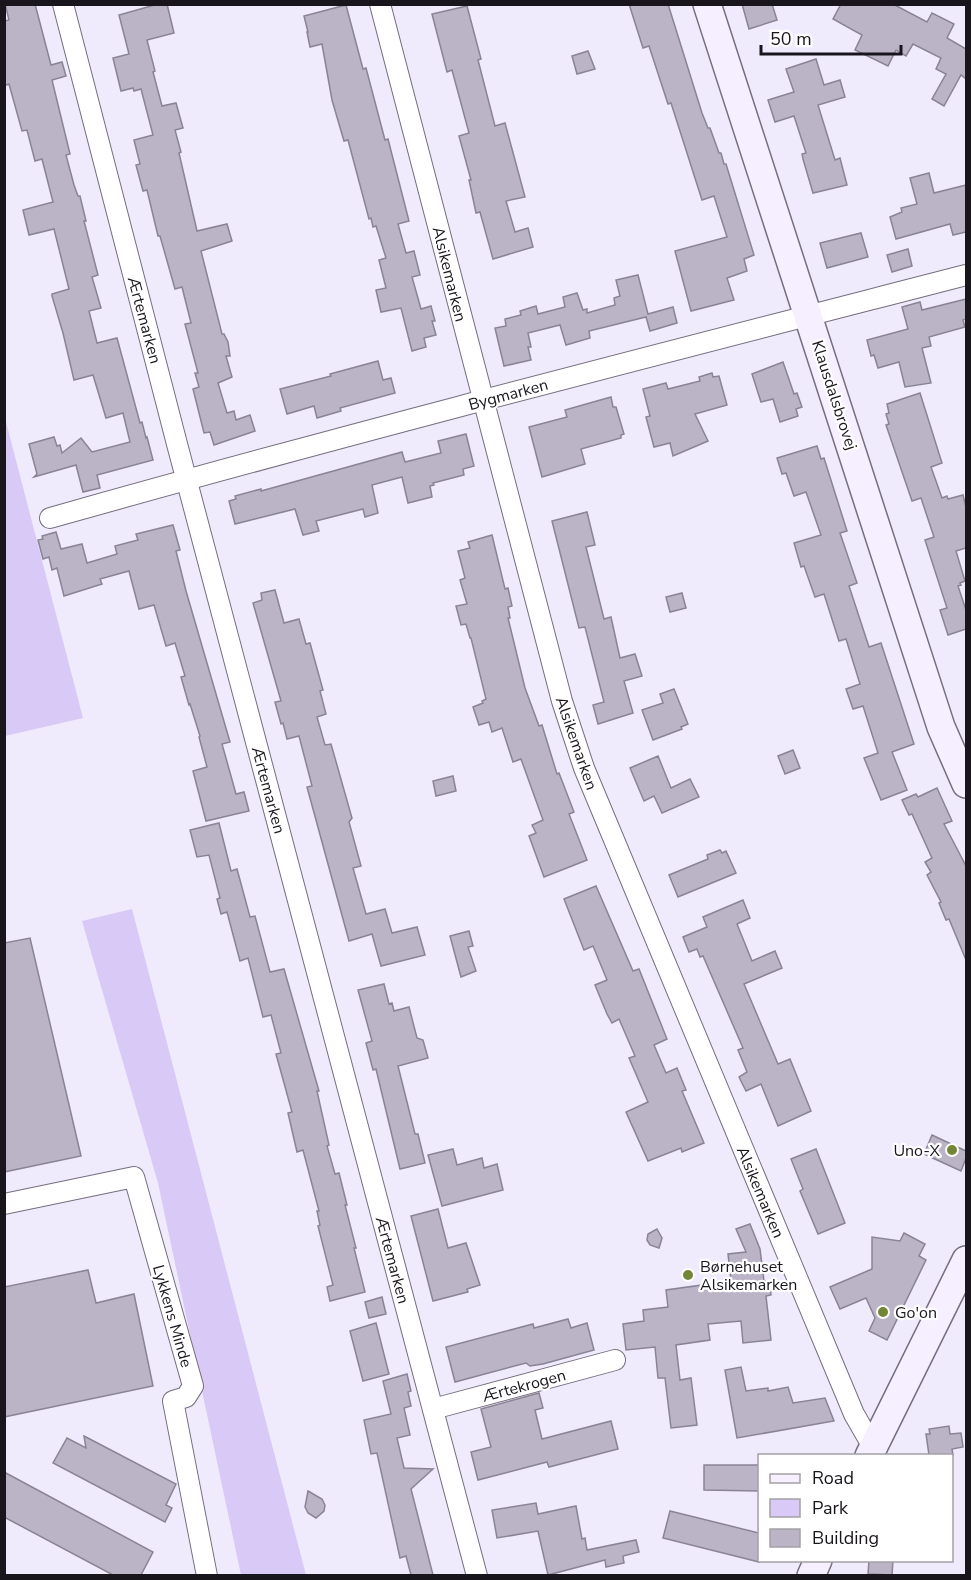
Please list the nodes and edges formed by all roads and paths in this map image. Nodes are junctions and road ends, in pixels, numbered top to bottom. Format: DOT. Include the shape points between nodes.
graph roads {
  1 [pos="63,4"];
  2 [pos="380,4"];
  3 [pos="707,4"];
  4 [pos="966,275"];
  5 [pos="809,315"];
  6 [pos="482,401"];
  7 [pos="186,480"];
  8 [pos="50,519"];
  9 [pos="966,784"];
  10 [pos="4,1204"];
  11 [pos="966,1260"];
  12 [pos="615,1360"];
  13 [pos="432,1409"];
  14 [pos="871,1451"];
  15 [pos="207,1575"];
  16 [pos="477,1575"];
  1 -- 7 [label="street, Ærtemarken"];
  2 -- 6 [label="street, Alsikemarken"];
  3 -- 5 [label="street, Klausdalsbrovej"];
  4 -- 5 [label="street, Bygmarken"];
  5 -- 6 [label="street, Bygmarken"];
  5 -- 9 [label="street, Klausdalsbrovej" via="941,727"];
  6 -- 7 [label="street, Bygmarken"];
  6 -- 14 [label="street, Alsikemarken" via="562,701 584,768"];
  7 -- 8 [label="street, Bygmarken"];
  7 -- 13 [label="street, Ærtemarken"];
  10 -- 15 [label="street, Lykkens Minde" via="134,1177 193,1386 186,1397 173,1401"];
  11 -- 14 [label="street"];
  12 -- 13 [label="street, Ærtekrogen"];
  13 -- 16 [label="street, Ærtemarken"];
}
